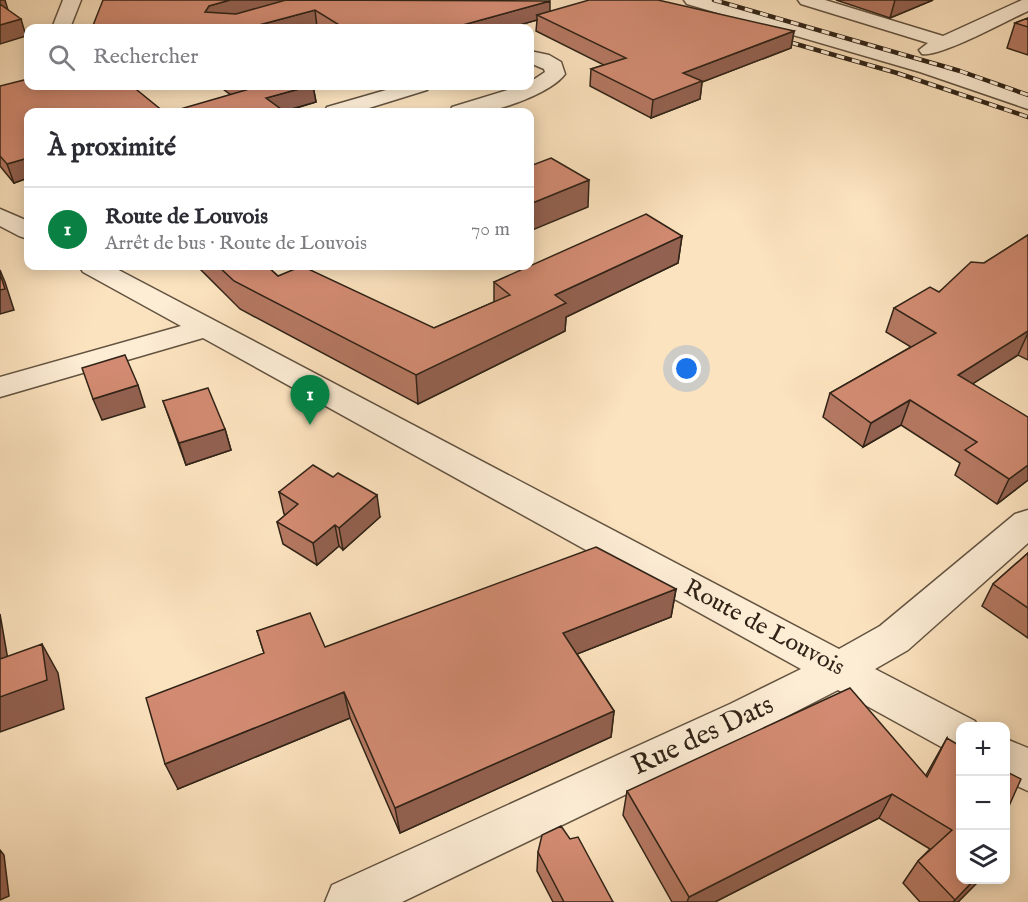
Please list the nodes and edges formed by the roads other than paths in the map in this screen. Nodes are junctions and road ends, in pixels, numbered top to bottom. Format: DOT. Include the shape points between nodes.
graph roads {
  1 [pos="72,0"];
  2 [pos="693,0"];
  3 [pos="751,0"];
  4 [pos="807,0"];
  5 [pos="1028,4"];
  6 [pos="63,24"];
  7 [pos="937,46"];
  8 [pos="534,58"];
  9 [pos="1028,84"];
  10 [pos="534,88"];
  11 [pos="407,90"];
  12 [pos="527,90"];
  13 [pos="1028,103"];
  14 [pos="348,108"];
  15 [pos="472,108"];
  16 [pos="12,216"];
  17 [pos="24,227"];
  18 [pos="100,270"];
  19 [pos="207,327"];
  20 [pos="0,387"];
  21 [pos="1028,523"];
  22 [pos="840,669"];
  23 [pos="956,733"];
  24 [pos="1010,762"];
  25 [pos="1028,771"];
  26 [pos="349,902"];
  1 -- 6 [label="street"];
  2 -- 13 [label="street" via="927,68"];
  3 -- 7 [label="street"];
  4 -- 7 [label="street"];
  5 -- 7 [label="street"];
  7 -- 9 [label="street"];
  8 -- 10 [label="street" via="554,66 555,74"];
  11 -- 14 [label="street"];
  12 -- 15 [label="street"];
  16 -- 17 [label="street"];
  18 -- 19 [label="street, Route de Louvois"];
  19 -- 20 [label="street"];
  19 -- 22 [label="street, Route de Louvois"];
  21 -- 22 [label="street, Rue des Dats" via="894,638"];
  22 -- 23 [label="street, Route de Louvois"];
  22 -- 26 [label="street, Rue des Dats"];
  24 -- 25 [label="street"];
}
